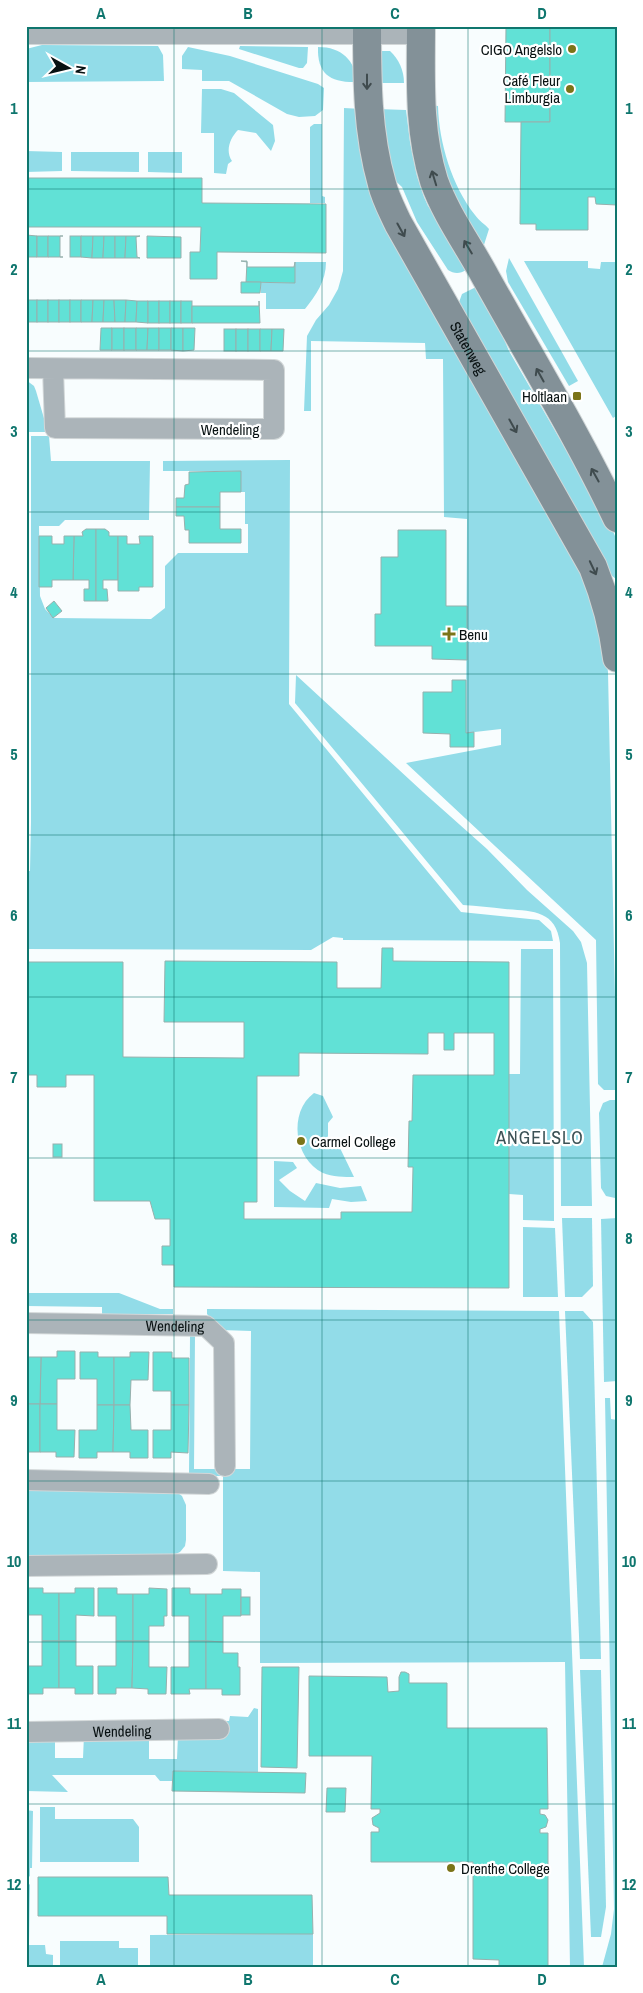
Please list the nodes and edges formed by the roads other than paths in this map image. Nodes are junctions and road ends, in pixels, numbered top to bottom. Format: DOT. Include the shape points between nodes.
graph roads {
  1 [pos="155,30"];
  2 [pos="367,30"];
  3 [pos="421,30"];
  4 [pos="26,34"];
  5 [pos="26,368"];
  6 [pos="53,369"];
  7 [pos="617,518"];
  8 [pos="617,658"];
  9 [pos="26,1323"];
  10 [pos="224,1466"];
  11 [pos="26,1480"];
  12 [pos="209,1484"];
  13 [pos="207,1564"];
  14 [pos="26,1566"];
  15 [pos="219,1729"];
  16 [pos="26,1732"];
  1 -- 2 [label="street"];
  1 -- 4 [label="street"];
  2 -- 3 [label="street"];
  2 -- 8 [label="street, Statenweg, one-way" via="367,100 382,185 398,223 593,567 606,601"];
  7 -- 3 [label="street, one-way" via="454,223 435,182 420,101"];
  5 -- 6 [label="street, Wendeling"];
  6 -- 6 [label="street, Wendeling" via="274,370 274,429 55,428"];
  9 -- 10 [label="street, Wendeling" via="206,1326 224,1343"];
  11 -- 12 [label="street"];
  13 -- 14 [label="street"];
  15 -- 16 [label="street, Wendeling"];
}
